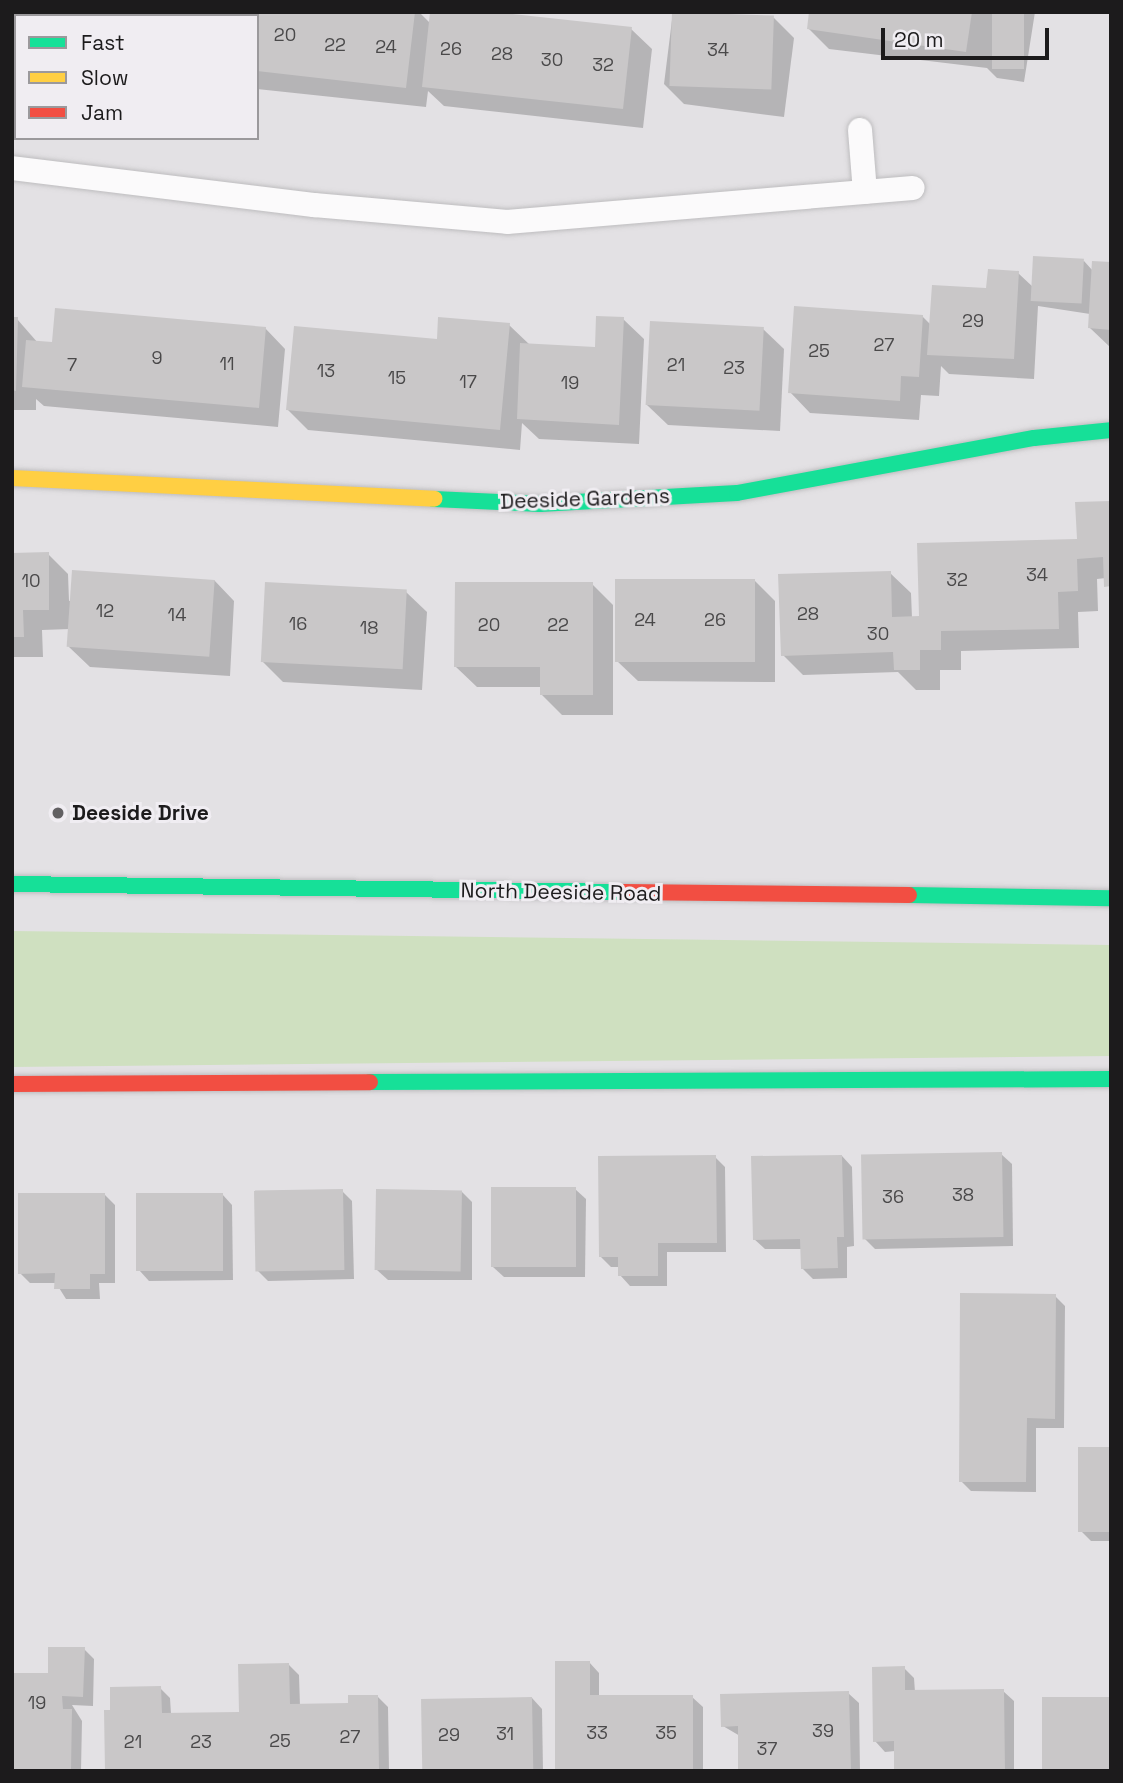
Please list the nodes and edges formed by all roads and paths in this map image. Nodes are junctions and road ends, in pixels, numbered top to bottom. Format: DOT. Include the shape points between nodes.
graph roads {
  1 [pos="860,130"];
  2 [pos="12,168"];
  3 [pos="913,188"];
  4 [pos="865,192"];
  5 [pos="1111,430"];
  6 [pos="12,478"];
  7 [pos="12,884"];
  8 [pos="1111,898"];
  9 [pos="1111,1079"];
  10 [pos="12,1084"];
  1 -- 4 [label="lane"];
  2 -- 4 [label="lane" via="314,205 507,222"];
  3 -- 4 [label="lane"];
  5 -- 6 [label="street, Deeside Gardens" via="1034,438 737,493 540,504"];
  7 -- 8 [label="street, North Deeside Road"];
  9 -- 10 [label="street"];
}
